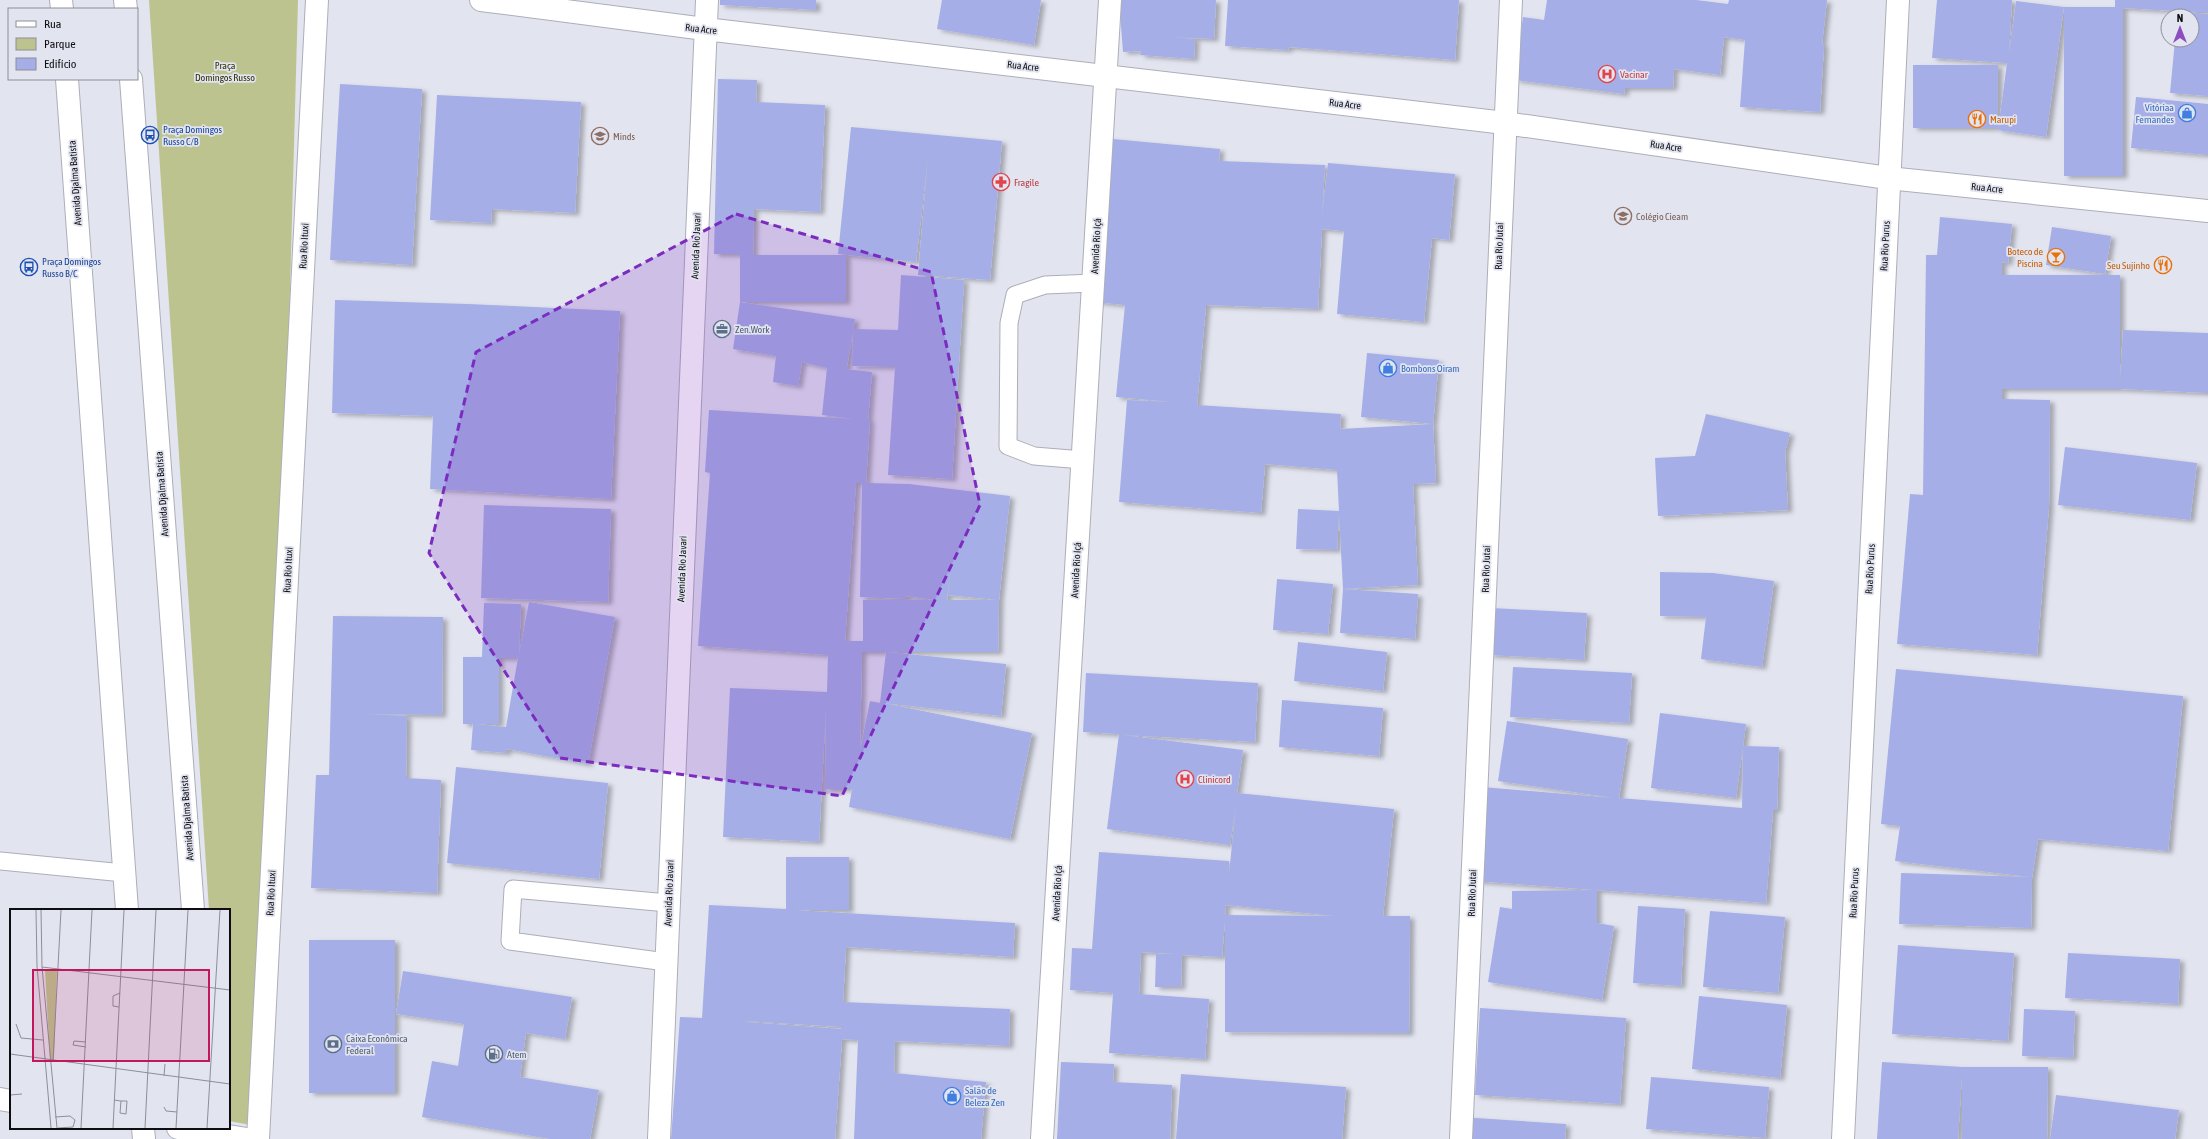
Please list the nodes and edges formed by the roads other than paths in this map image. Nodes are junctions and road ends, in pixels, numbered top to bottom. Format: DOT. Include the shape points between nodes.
graph roads {
  1 [pos="317,0"];
  2 [pos="481,0"];
  3 [pos="707,0"];
  4 [pos="1110,0"];
  5 [pos="1511,0"];
  6 [pos="1898,0"];
  7 [pos="705,29"];
  8 [pos="1106,76"];
  9 [pos="67,80"];
  10 [pos="131,80"];
  11 [pos="1505,123"];
  12 [pos="1888,178"];
  13 [pos="2208,211"];
  14 [pos="1094,283"];
  15 [pos="1083,460"];
  16 [pos="0,861"];
  17 [pos="124,873"];
  18 [pos="668,903"];
  19 [pos="127,909"];
  20 [pos="194,909"];
  21 [pos="666,962"];
  22 [pos="0,1099"];
  23 [pos="10,1101"];
  24 [pos="143,1129"];
  25 [pos="184,1129"];
  26 [pos="210,1133"];
  27 [pos="144,1139"];
  28 [pos="247,1139"];
  29 [pos="258,1139"];
  30 [pos="658,1139"];
  31 [pos="1042,1139"];
  32 [pos="1461,1139"];
  33 [pos="1843,1139"];
  1 -- 29 [label="street, Rua Rio Ituxi"];
  2 -- 7 [label="street, Rua Acre"];
  3 -- 7 [label="street, Avenida Rio Javari"];
  4 -- 8 [label="street, Avenida Rio Içá"];
  5 -- 11 [label="street, Rua Rio Jutaí"];
  6 -- 12 [label="street, Rua Rio Purus"];
  7 -- 8 [label="street, Rua Acre"];
  7 -- 18 [label="street, Avenida Rio Javari"];
  8 -- 11 [label="street, Rua Acre"];
  8 -- 14 [label="street, Avenida Rio Içá"];
  9 -- 17 [label="street, Avenida Djalma Batista"];
  10 -- 20 [label="street, Avenida Djalma Batista"];
  11 -- 12 [label="street, Rua Acre"];
  11 -- 32 [label="street, Rua Rio Jutaí"];
  12 -- 13 [label="street, Rua Acre"];
  12 -- 33 [label="street, Rua Rio Purus"];
  14 -- 15 [label="street, Avenida Rio Içá"];
  14 -- 15 [label="lane" via="1045,285 1015,295 1009,323 1008,446 1034,456"];
  15 -- 31 [label="street, Avenida Rio Içá"];
  16 -- 17 [label="lane"];
  17 -- 19 [label="street, Avenida Djalma Batista"];
  18 -- 21 [label="street, Avenida Rio Javari"];
  18 -- 21 [label="lane" via="514,889 510,941"];
  21 -- 30 [label="street, Avenida Rio Javari"];
  22 -- 23 [label="street"];
  24 -- 27 [label="street"];
  25 -- 26 [label="street"];
  26 -- 28 [label="street"];
}
